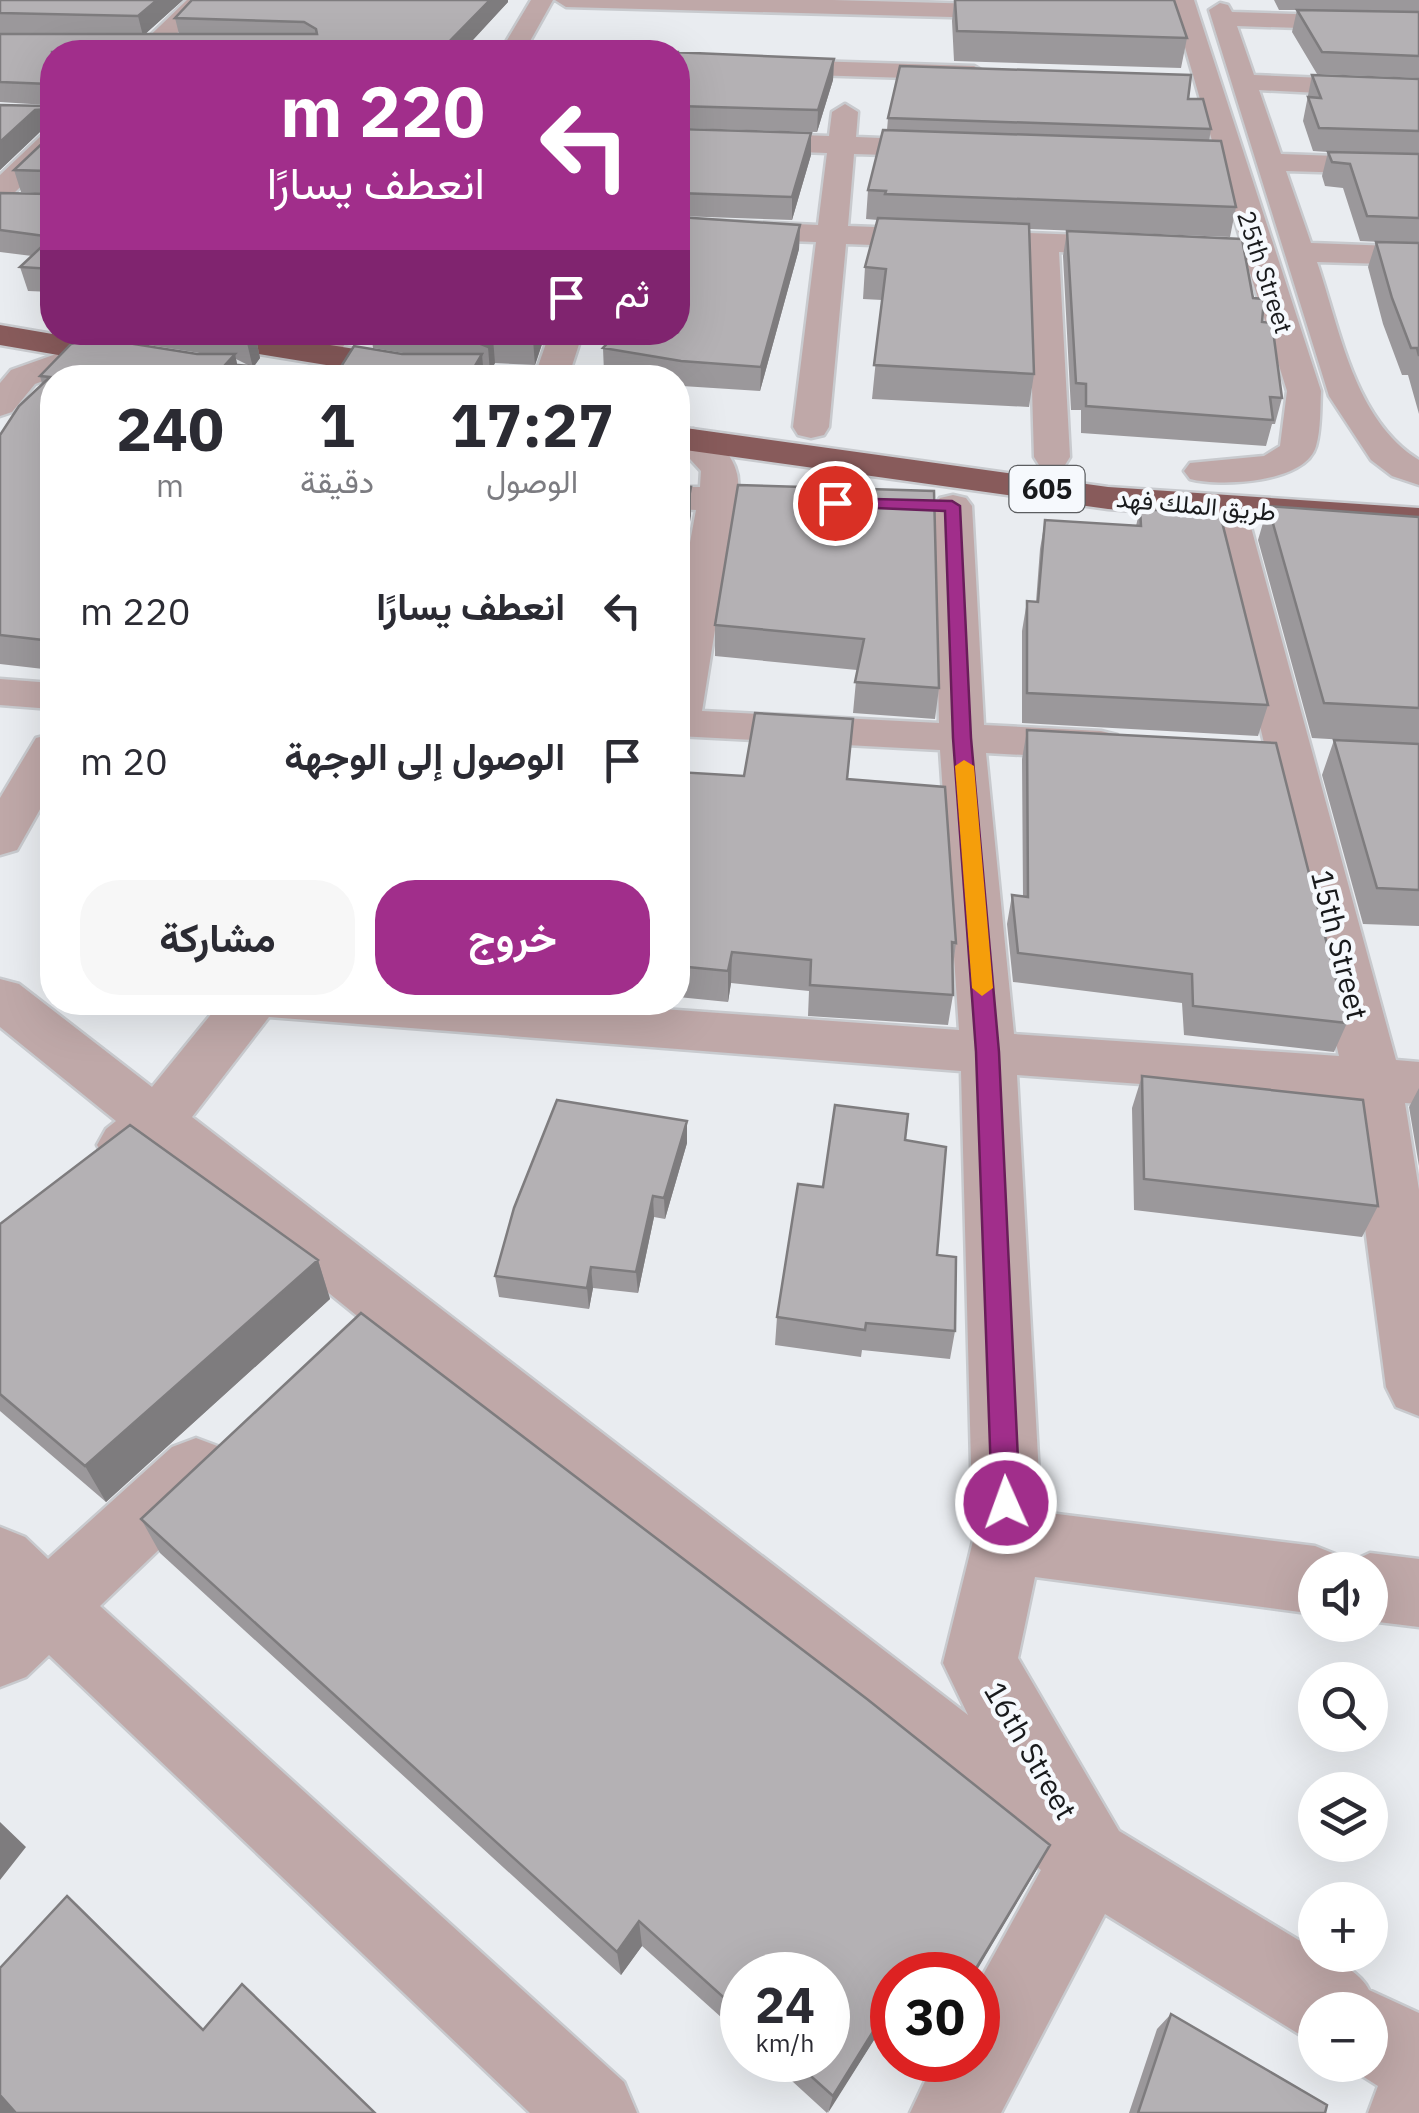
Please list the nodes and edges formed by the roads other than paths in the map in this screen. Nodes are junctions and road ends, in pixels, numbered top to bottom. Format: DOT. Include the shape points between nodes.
graph roads {
  1 [pos="200,0"];
  2 [pos="542,0"];
  3 [pos="566,0"];
  4 [pos="856,4"];
  5 [pos="1185,8"];
  6 [pos="1220,9"];
  7 [pos="1419,25"];
  8 [pos="158,40"];
  9 [pos="519,40"];
  10 [pos="690,64"];
  11 [pos="849,70"];
  12 [pos="1008,74"];
  13 [pos="1246,82"];
  14 [pos="1419,90"];
  15 [pos="690,140"];
  16 [pos="841,146"];
  17 [pos="977,150"];
  18 [pos="40,152"];
  19 [pos="1272,162"];
  20 [pos="1419,167"];
  21 [pos="0,191"];
  22 [pos="0,204"];
  23 [pos="35,205"];
  24 [pos="690,228"];
  25 [pos="832,234"];
  26 [pos="1043,244"];
  27 [pos="1258,251"];
  28 [pos="1301,252"];
  29 [pos="1419,256"];
  30 [pos="0,336"];
  31 [pos="40,343"];
  32 [pos="51,345"];
  33 [pos="300,345"];
  34 [pos="333,345"];
  35 [pos="182,349"];
  36 [pos="90,352"];
  37 [pos="46,365"];
  38 [pos="417,365"];
  39 [pos="40,367"];
  40 [pos="12,375"];
  41 [pos="1304,391"];
  42 [pos="1346,396"];
  43 [pos="0,404"];
  44 [pos="810,427"];
  45 [pos="690,429"];
  46 [pos="690,431"];
  47 [pos="690,437"];
  48 [pos="1052,458"];
  49 [pos="1090,461"];
  50 [pos="1166,467"];
  51 [pos="1419,474"];
  52 [pos="1419,488"];
  53 [pos="1215,490"];
  54 [pos="976,494"];
  55 [pos="690,499"];
  56 [pos="718,500"];
  57 [pos="835,503"];
  58 [pos="894,504"];
  59 [pos="1419,520"];
  60 [pos="690,656"];
  61 [pos="0,692"];
  62 [pos="40,695"];
  63 [pos="690,724"];
  64 [pos="962,738"];
  65 [pos="1136,747"];
  66 [pos="40,769"];
  67 [pos="0,839"];
  68 [pos="0,998"];
  69 [pos="242,1015"];
  70 [pos="627,1015"];
  71 [pos="988,1052"];
  72 [pos="1396,1081"];
  73 [pos="155,1123"];
  74 [pos="78,1182"];
  75 [pos="1419,1387"];
  76 [pos="236,1433"];
  77 [pos="1008,1541"];
  78 [pos="1298,1578"];
  79 [pos="1388,1589"];
  80 [pos="1419,1593"];
  81 [pos="16,1606"];
  82 [pos="1091,1859"];
  83 [pos="1306,1992"];
  84 [pos="1388,2043"];
  85 [pos="1419,2062"];
  86 [pos="1419,2092"];
  87 [pos="592,2113"];
  88 [pos="954,2113"];
  89 [pos="1412,2113"];
  1 -- 8 [label="street"];
  2 -- 9 [label="street"];
  3 -- 4 [label="street"];
  4 -- 5 [label="street"];
  4 -- 11 [label="street"];
  5 -- 27 [label="street, 25th Street" via="1196,80 1219,158"];
  6 -- 7 [label="street"];
  6 -- 13 [label="street, 25th Street"];
  10 -- 11 [label="street"];
  11 -- 12 [label="street"];
  11 -- 16 [label="street"];
  13 -- 14 [label="street"];
  13 -- 19 [label="street, 25th Street"];
  15 -- 16 [label="street"];
  16 -- 17 [label="street"];
  16 -- 25 [label="street"];
  18 -- 21 [label="street"];
  19 -- 20 [label="street"];
  19 -- 28 [label="street, 25th Street"];
  22 -- 23 [label="street"];
  24 -- 25 [label="street"];
  25 -- 26 [label="street"];
  25 -- 44 [label="street"];
  26 -- 27 [label="street"];
  26 -- 48 [label="street"];
  27 -- 41 [label="street, 25th Street"];
  28 -- 29 [label="street"];
  28 -- 42 [label="street, 25th Street"];
  30 -- 31 [label="highway"];
  32 -- 36 [label="highway"];
  33 -- 35 [label="highway"];
  34 -- 38 [label="highway"];
  35 -- 36 [label="highway"];
  36 -- 37 [label="street"];
  39 -- 40 [label="street"];
  40 -- 43 [label="street"];
  41 -- 42 [label="street" via="1312,438 1324,444 1362,440"];
  41 -- 53 [label="street, 25th Street" via="1298,448 1287,460"];
  42 -- 51 [label="street, 25th Street" via="1391,462"];
  44 -- 45 [label="highway, طريق الملك فهد / 605"];
  44 -- 48 [label="highway, طريق الملك فهد / 605"];
  46 -- 54 [label="highway, طريق الملك فهد / 605"];
  47 -- 56 [label="street" via="720,470"];
  48 -- 49 [label="highway, طريق الملك فهد / 605"];
  50 -- 53 [label="highway, طريق الملك فهد / 605"];
  52 -- 53 [label="highway, طريق الملك فهد / 605"];
  53 -- 54 [label="highway, طريق الملك فهد / 605"];
  53 -- 59 [label="highway, طريق الملك فهد / 605"];
  53 -- 72 [label="street, 15th Street" via="1290,756"];
  54 -- 58 [label="street"];
  54 -- 64 [label="street, 16th Street"];
  55 -- 56 [label="street"];
  56 -- 57 [label="street"];
  56 -- 60 [label="street"];
  61 -- 62 [label="street"];
  63 -- 64 [label="street"];
  64 -- 65 [label="street"];
  64 -- 71 [label="street, 16th Street"];
  66 -- 67 [label="street"];
  68 -- 73 [label="street"];
  69 -- 73 [label="street"];
  70 -- 71 [label="street"];
  71 -- 72 [label="street"];
  71 -- 77 [label="street, 16th Street"];
  72 -- 75 [label="street, 15th Street"];
  73 -- 74 [label="street"];
  73 -- 82 [label="street" via="358,1320"];
  76 -- 81 [label="street"];
  77 -- 78 [label="street"];
  77 -- 82 [label="street, 16th Street" via="980,1663"];
  79 -- 80 [label="street"];
  81 -- 87 [label="street"];
  82 -- 83 [label="street"];
  82 -- 88 [label="street"];
  84 -- 85 [label="street"];
  86 -- 89 [label="street"];
}
